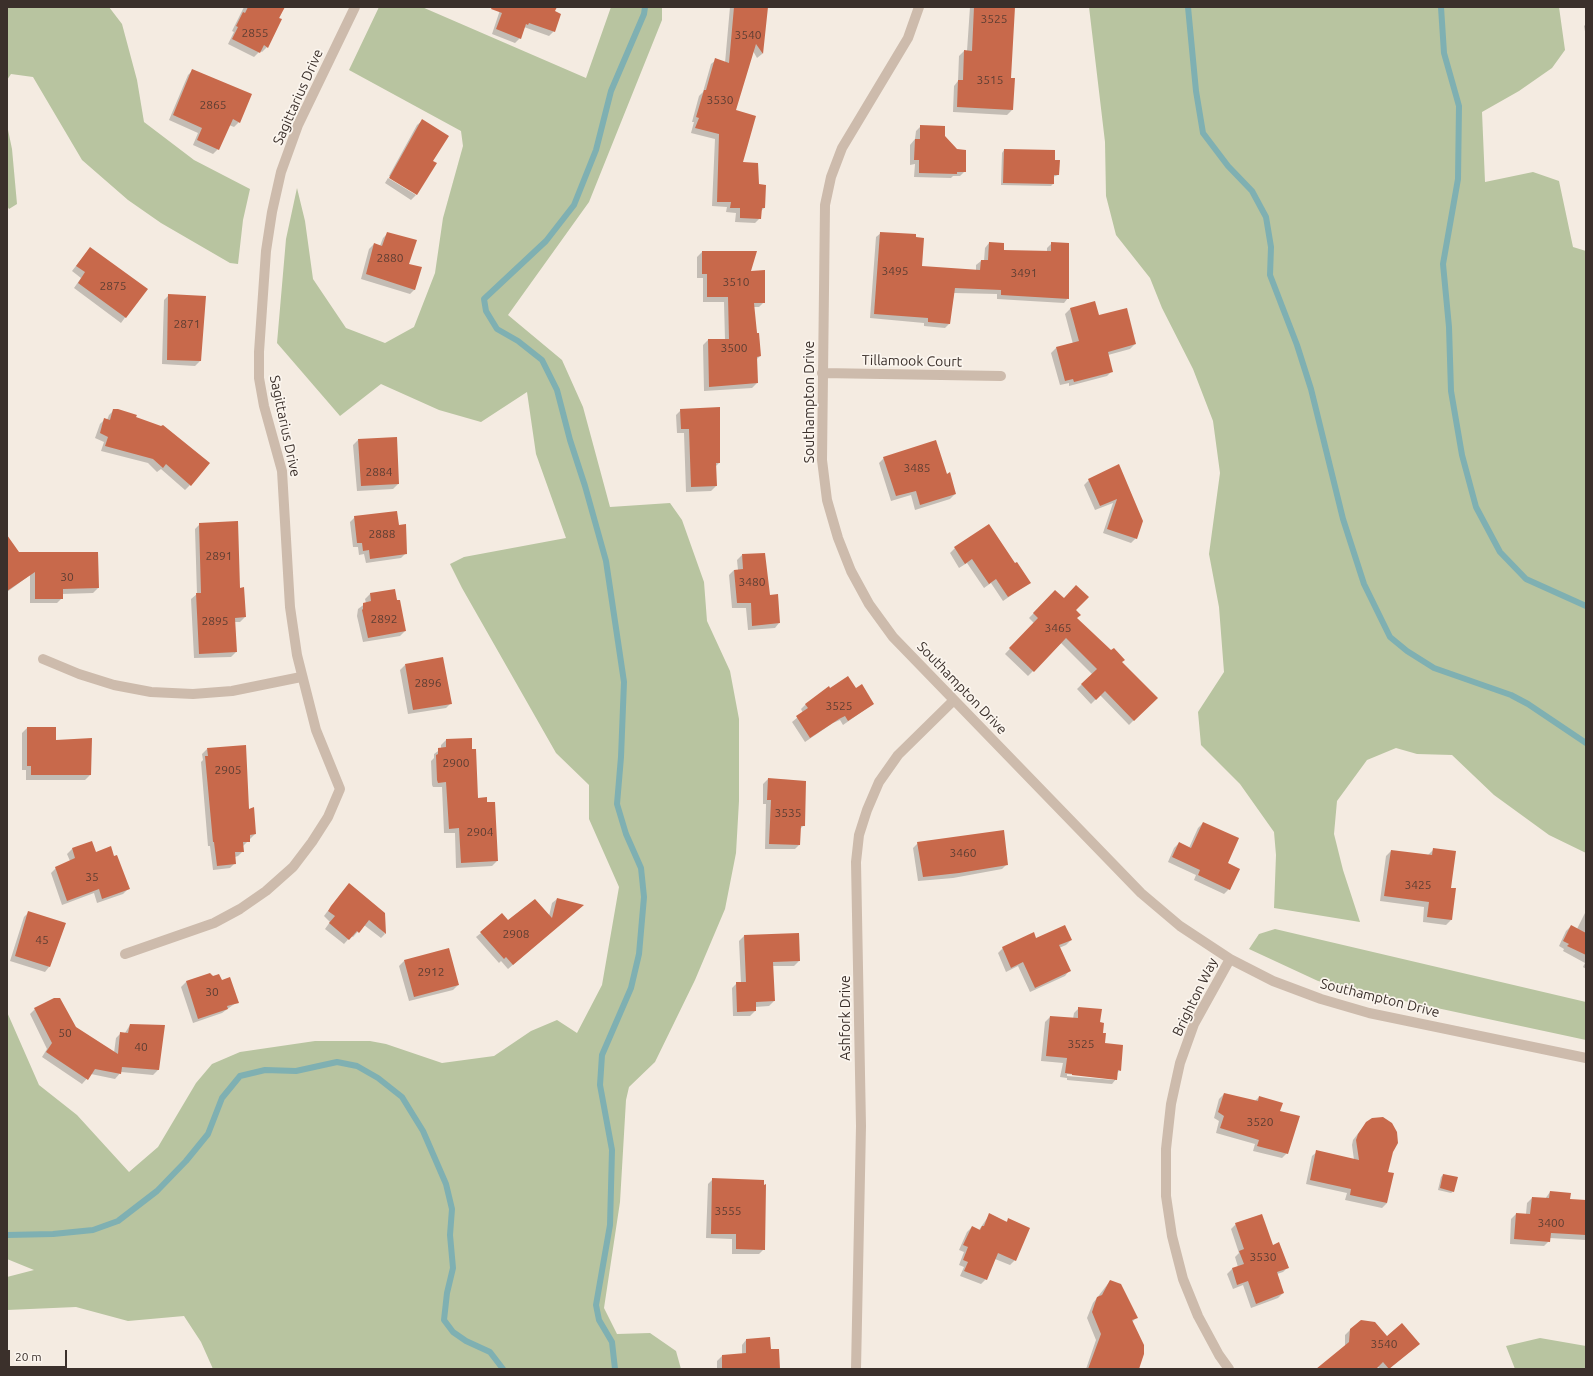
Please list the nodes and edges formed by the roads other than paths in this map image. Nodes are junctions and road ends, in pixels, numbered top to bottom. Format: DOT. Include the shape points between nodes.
graph roads {
  1 [pos="355,7"];
  2 [pos="919,7"];
  3 [pos="822,373"];
  4 [pos="1001,376"];
  5 [pos="43,659"];
  6 [pos="301,677"];
  7 [pos="954,700"];
  8 [pos="126,954"];
  9 [pos="1230,958"];
  10 [pos="1586,1058"];
  11 [pos="856,1369"];
  12 [pos="1229,1369"];
  1 -- 6 [label="street, Sagittarius Drive" via="296,132 281,172 266,251 259,378 282,471 290,607"];
  2 -- 3 [label="street, Southampton Drive" via="908,38 851,130 831,177 826,205"];
  3 -- 4 [label="street, Tillamook Court"];
  3 -- 7 [label="street, Southampton Drive" via="822,460 827,500 846,558 869,604 893,637"];
  5 -- 6 [label="street" via="114,685 151,692 232,692"];
  6 -- 8 [label="street, Sagittarius Drive" via="316,730 340,789 328,817 293,867 266,891 240,909 214,923"];
  7 -- 9 [label="street, Southampton Drive" via="1141,893 1180,926"];
  7 -- 11 [label="street, Ashfork Drive" via="890,766 879,782 859,835 856,862 861,1126"];
  9 -- 10 [label="street, Southampton Drive" via="1273,981 1321,1000 1369,1013"];
  9 -- 12 [label="street, Brighton Way" via="1194,1024 1180,1063 1171,1104 1166,1149 1167,1203 1172,1236 1184,1279 1198,1316"];
}
